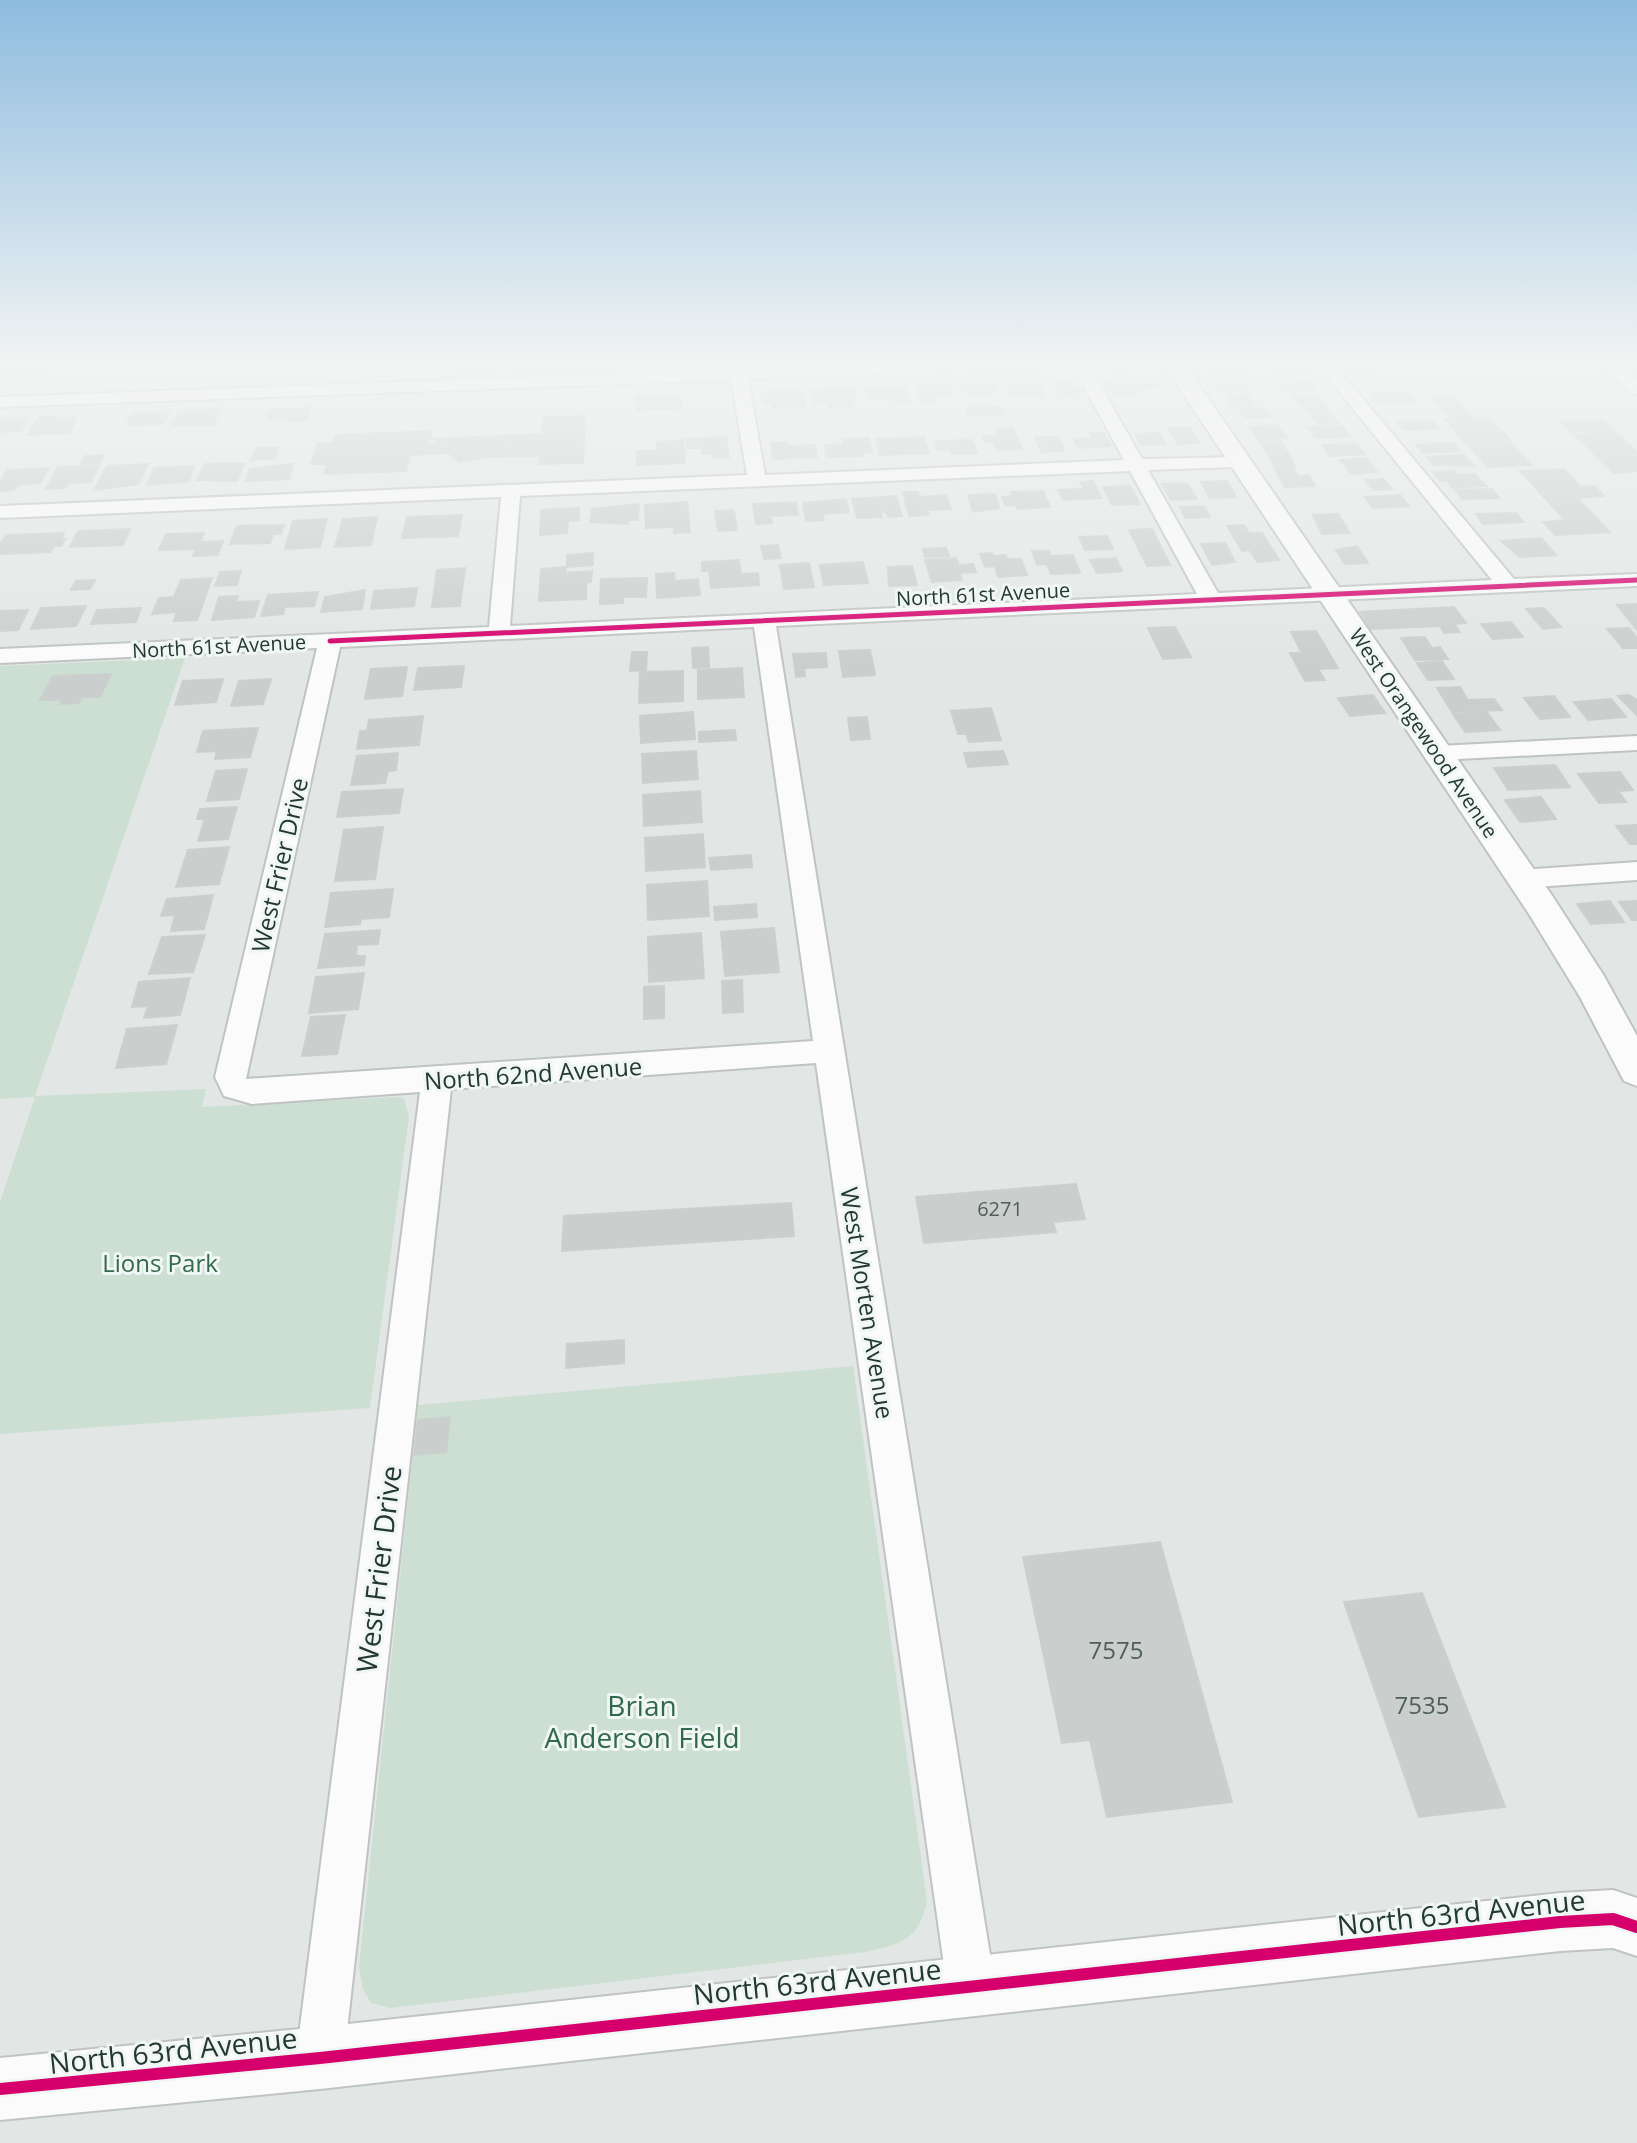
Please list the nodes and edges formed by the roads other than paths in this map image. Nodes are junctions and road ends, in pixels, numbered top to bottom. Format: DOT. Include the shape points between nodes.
graph roads {
  1 [pos="754,462"];
  2 [pos="1135,462"];
  3 [pos="1210,462"];
  4 [pos="1236,462"];
  5 [pos="1406,462"];
  6 [pos="1137,465"];
  7 [pos="757,480"];
  8 [pos="511,491"];
  9 [pos="0,512"];
  10 [pos="1637,580"];
  11 [pos="1508,586"];
  12 [pos="1330,594"];
  13 [pos="1211,600"];
  14 [pos="764,620"];
  15 [pos="499,632"];
  16 [pos="330,641"];
  17 [pos="0,656"];
  18 [pos="1637,743"];
  19 [pos="1439,753"];
  20 [pos="1637,871"];
  21 [pos="1521,879"];
  22 [pos="831,1051"];
  23 [pos="1637,1071"];
  24 [pos="437,1080"];
  25 [pos="235,1088"];
  26 [pos="1637,1927"];
  27 [pos="971,1986"];
  28 [pos="320,2058"];
  29 [pos="0,2089"];
  1 -- 7 [label="street"];
  2 -- 6 [label="street"];
  3 -- 6 [label="street"];
  4 -- 12 [label="street, West Orangewood Avenue"];
  5 -- 11 [label="street"];
  6 -- 7 [label="street"];
  6 -- 13 [label="street"];
  7 -- 8 [label="street"];
  8 -- 9 [label="street"];
  8 -- 15 [label="street"];
  10 -- 11 [label="street, North 61st Avenue"];
  11 -- 12 [label="street, North 61st Avenue"];
  12 -- 13 [label="street, North 61st Avenue"];
  12 -- 19 [label="street, West Orangewood Avenue"];
  13 -- 14 [label="street, North 61st Avenue"];
  14 -- 15 [label="street, North 61st Avenue"];
  14 -- 22 [label="street, West Morten Avenue"];
  15 -- 16 [label="street, North 61st Avenue"];
  16 -- 17 [label="street, North 61st Avenue"];
  16 -- 25 [label="street, West Frier Drive" via="230,1077"];
  18 -- 19 [label="street"];
  19 -- 21 [label="street, West Orangewood Avenue"];
  20 -- 21 [label="street"];
  21 -- 23 [label="street, West Orangewood Avenue" via="1592,987"];
  22 -- 24 [label="street, North 62nd Avenue"];
  22 -- 27 [label="street, West Morten Avenue"];
  24 -- 25 [label="street, North 62nd Avenue" via="252,1092"];
  24 -- 28 [label="street, West Frier Drive"];
  26 -- 27 [label="street, North 63rd Avenue" via="1613,1919 1560,1922"];
  27 -- 28 [label="street, North 63rd Avenue"];
  28 -- 29 [label="street, North 63rd Avenue"];
}
